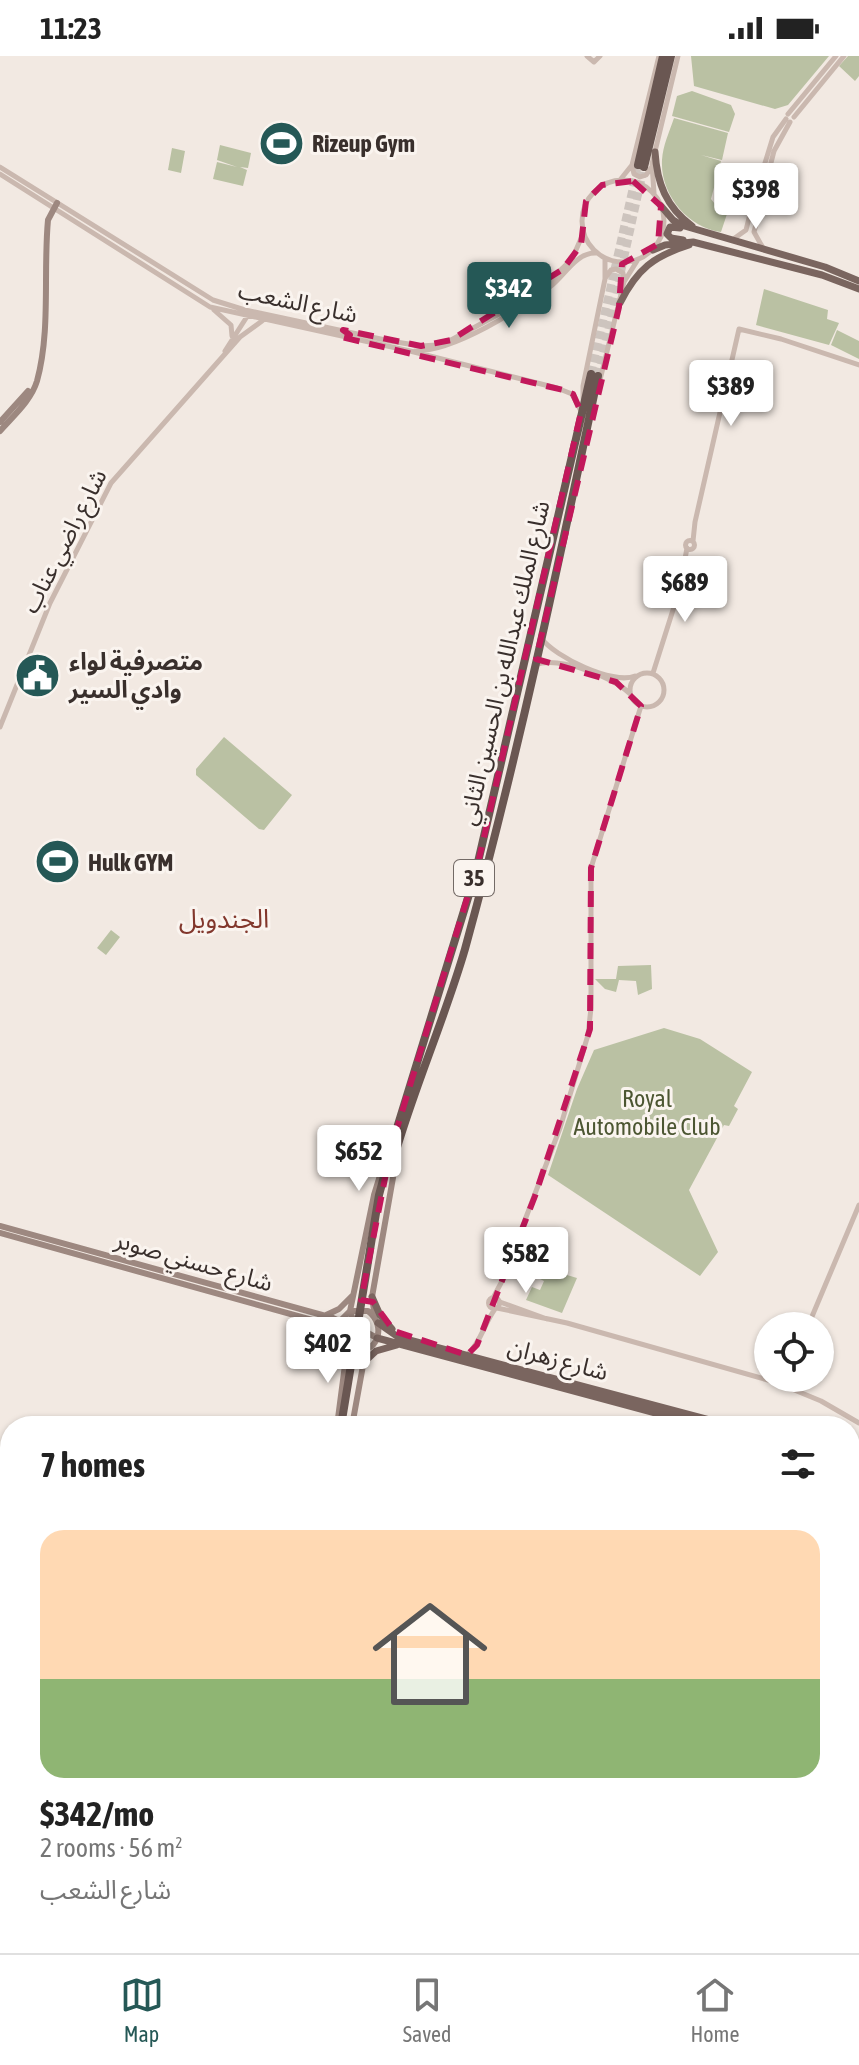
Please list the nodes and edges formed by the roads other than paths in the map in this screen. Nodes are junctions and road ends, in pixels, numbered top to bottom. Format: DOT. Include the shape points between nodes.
graph roads {
  1 [pos="587,56"];
  2 [pos="600,56"];
  3 [pos="661,56"];
  4 [pos="674,56"];
  5 [pos="836,56"];
  6 [pos="844,56"];
  7 [pos="671,86"];
  8 [pos="789,118"];
  9 [pos="655,152"];
  10 [pos="642,165"];
  11 [pos="0,167"];
  12 [pos="0,174"];
  13 [pos="620,180"];
  14 [pos="654,194"];
  15 [pos="56,205"];
  16 [pos="752,205"];
  17 [pos="760,205"];
  18 [pos="661,206"];
  19 [pos="750,213"];
  20 [pos="758,216"];
  21 [pos="701,231"];
  22 [pos="583,234"];
  23 [pos="716,236"];
  24 [pos="731,240"];
  25 [pos="695,242"];
  26 [pos="763,249"];
  27 [pos="653,250"];
  28 [pos="596,253"];
  29 [pos="605,258"];
  30 [pos="641,258"];
  31 [pos="605,279"];
  32 [pos="859,281"];
  33 [pos="624,282"];
  34 [pos="859,289"];
  35 [pos="620,303"];
  36 [pos="210,307"];
  37 [pos="249,314"];
  38 [pos="263,320"];
  39 [pos="342,333"];
  40 [pos="231,340"];
  41 [pos="410,351"];
  42 [pos="224,354"];
  43 [pos="859,365"];
  44 [pos="594,375"];
  45 [pos="37,378"];
  46 [pos="585,406"];
  47 [pos="0,422"];
  48 [pos="0,431"];
  49 [pos="541,638"];
  50 [pos="534,666"];
  51 [pos="653,673"];
  52 [pos="636,676"];
  53 [pos="630,695"];
  54 [pos="641,706"];
  55 [pos="0,727"];
  56 [pos="394,1149"];
  57 [pos="859,1205"];
  58 [pos="0,1226"];
  59 [pos="0,1233"];
  60 [pos="156,1272"];
  61 [pos="356,1292"];
  62 [pos="372,1297"];
  63 [pos="497,1303"];
  64 [pos="350,1311"];
  65 [pos="815,1312"];
  66 [pos="323,1319"];
  67 [pos="376,1320"];
  68 [pos="487,1320"];
  69 [pos="340,1321"];
  70 [pos="377,1338"];
  71 [pos="341,1339"];
  72 [pos="404,1344"];
  73 [pos="423,1344"];
  74 [pos="477,1345"];
  75 [pos="366,1349"];
  76 [pos="467,1355"];
  77 [pos="484,1359"];
  78 [pos="361,1366"];
  79 [pos="344,1368"];
  80 [pos="754,1377"];
  81 [pos="798,1392"];
  82 [pos="344,1416"];
  83 [pos="346,1416"];
  84 [pos="347,1416"];
  85 [pos="667,1416"];
  86 [pos="695,1416"];
  87 [pos="846,1416"];
  1 -- 2 [label="street" via="594,62"];
  3 -- 10 [label="highway"];
  4 -- 7 [label="highway"];
  4 -- 10 [label="highway"];
  5 -- 8 [label="street"];
  6 -- 8 [label="street"];
  7 -- 9 [label="street"];
  8 -- 16 [label="street" via="773,137"];
  8 -- 17 [label="street"];
  9 -- 10 [label="street"];
  9 -- 21 [label="main road" via="667,199"];
  10 -- 13 [label="street"];
  10 -- 14 [label="street"];
  11 -- 15 [label="street, شارع الشعب"];
  12 -- 15 [label="street, شارع الشعب"];
  13 -- 14 [label="street" via="639,183"];
  13 -- 22 [label="street" via="589,196 582,213"];
  14 -- 18 [label="street"];
  15 -- 36 [label="street, شارع الشعب"];
  15 -- 37 [label="street, شارع الشعب" via="202,294"];
  15 -- 45 [label="main road" via="48,220"];
  16 -- 17 [label="street"];
  16 -- 19 [label="street"];
  17 -- 20 [label="street"];
  18 -- 21 [label="main road" via="676,223"];
  18 -- 27 [label="street" via="663,229"];
  19 -- 20 [label="street"];
  19 -- 24 [label="street" via="746,230"];
  20 -- 26 [label="street" via="754,232"];
  21 -- 23 [label="main road"];
  22 -- 28 [label="street"];
  22 -- 39 [label="street, شارع الشعب" via="576,255 544,286 451,340 421,346"];
  23 -- 24 [label="main road"];
  23 -- 25 [label="main road" via="668,230 669,237"];
  24 -- 26 [label="main road"];
  25 -- 27 [label="main road"];
  25 -- 34 [label="main road"];
  25 -- 35 [label="main road" via="655,259"];
  26 -- 32 [label="main road"];
  27 -- 30 [label="street"];
  28 -- 29 [label="street"];
  28 -- 41 [label="street, شارع الشعب" via="583,255 551,286 478,331 444,348"];
  29 -- 30 [label="street"];
  29 -- 31 [label="street"];
  30 -- 33 [label="street"];
  31 -- 33 [label="street" via="616,269"];
  31 -- 46 [label="street" via="583,386"];
  33 -- 35 [label="street"];
  35 -- 46 [label="street"];
  36 -- 37 [label="street, شارع الشعب"];
  36 -- 40 [label="street" via="231,325"];
  37 -- 38 [label="street, شارع الشعب"];
  37 -- 39 [label="street, شارع الشعب"];
  37 -- 40 [label="street, شارع راضي عناب"];
  38 -- 39 [label="street, شارع الشعب"];
  38 -- 42 [label="street, شارع راضي عناب"];
  39 -- 41 [label="street, شارع الشعب"];
  40 -- 42 [label="street, شارع راضي عناب"];
  41 -- 46 [label="street, شارع الشعب" via="563,390"];
  42 -- 55 [label="street, شارع راضي عناب" via="111,483 50,603"];
  43 -- 51 [label="street" via="739,329 690,545"];
  44 -- 46 [label="highway, شارع الملك عبدالله بن الحسين الثاني / 35"];
  45 -- 47 [label="main road"];
  45 -- 48 [label="main road" via="27,400"];
  46 -- 49 [label="highway, شارع الملك عبدالله بن الحسين الثاني / 35"];
  46 -- 56 [label="highway, شارع الملك عبدالله بن الحسين الثاني / 35" via="475,875"];
  49 -- 50 [label="highway, شارع الملك عبدالله بن الحسين الثاني / 35"];
  49 -- 52 [label="street" via="566,659 624,679"];
  50 -- 53 [label="street" via="563,664 616,682"];
  50 -- 56 [label="highway, شارع الملك عبدالله بن الحسين الثاني / 35" via="463,953"];
  51 -- 52 [label="street"];
  51 -- 54 [label="street" via="664,694 655,705"];
  52 -- 53 [label="street"];
  53 -- 54 [label="street"];
  54 -- 63 [label="street" via="591,868 587,1041"];
  56 -- 61 [label="main road" via="379,1174"];
  56 -- 62 [label="main road" via="397,1161"];
  56 -- 83 [label="highway, شارع الملك عبدالله بن الحسين الثاني / 35"];
  57 -- 65 [label="street"];
  58 -- 60 [label="main road, شارع حسني صوبر"];
  59 -- 60 [label="main road, شارع حسني صوبر"];
  60 -- 66 [label="main road, شارع حسني صوبر"];
  61 -- 62 [label="main road" via="363,1301"];
  61 -- 64 [label="main road"];
  61 -- 66 [label="main road"];
  62 -- 67 [label="main road"];
  62 -- 73 [label="main road" via="389,1327"];
  63 -- 68 [label="street"];
  63 -- 68 [label="street" via="489,1304"];
  63 -- 80 [label="street"];
  64 -- 67 [label="main road" via="362,1309"];
  64 -- 69 [label="main road"];
  64 -- 70 [label="main road" via="355,1326"];
  66 -- 69 [label="main road, شارع حسني صوبر"];
  66 -- 71 [label="main road, شارع حسني صوبر"];
  66 -- 79 [label="main road"];
  67 -- 70 [label="main road"];
  67 -- 73 [label="main road, شارع زهران" via="393,1335"];
  68 -- 74 [label="street"];
  69 -- 71 [label="main road"];
  69 -- 75 [label="main road, شارع حسني صوبر" via="361,1336"];
  70 -- 72 [label="main road, شارع زهران"];
  70 -- 75 [label="main road"];
  71 -- 75 [label="main road" via="352,1349"];
  71 -- 79 [label="main road"];
  72 -- 78 [label="main road" via="378,1350"];
  72 -- 85 [label="main road, شارع زهران"];
  73 -- 76 [label="main road, شارع زهران"];
  74 -- 76 [label="street"];
  74 -- 77 [label="street"];
  75 -- 78 [label="main road"];
  76 -- 77 [label="main road, شارع زهران"];
  77 -- 86 [label="main road, شارع زهران"];
  78 -- 79 [label="main road" via="354,1361"];
  78 -- 84 [label="main road"];
  79 -- 82 [label="main road"];
  81 -- 87 [label="street"];
}
